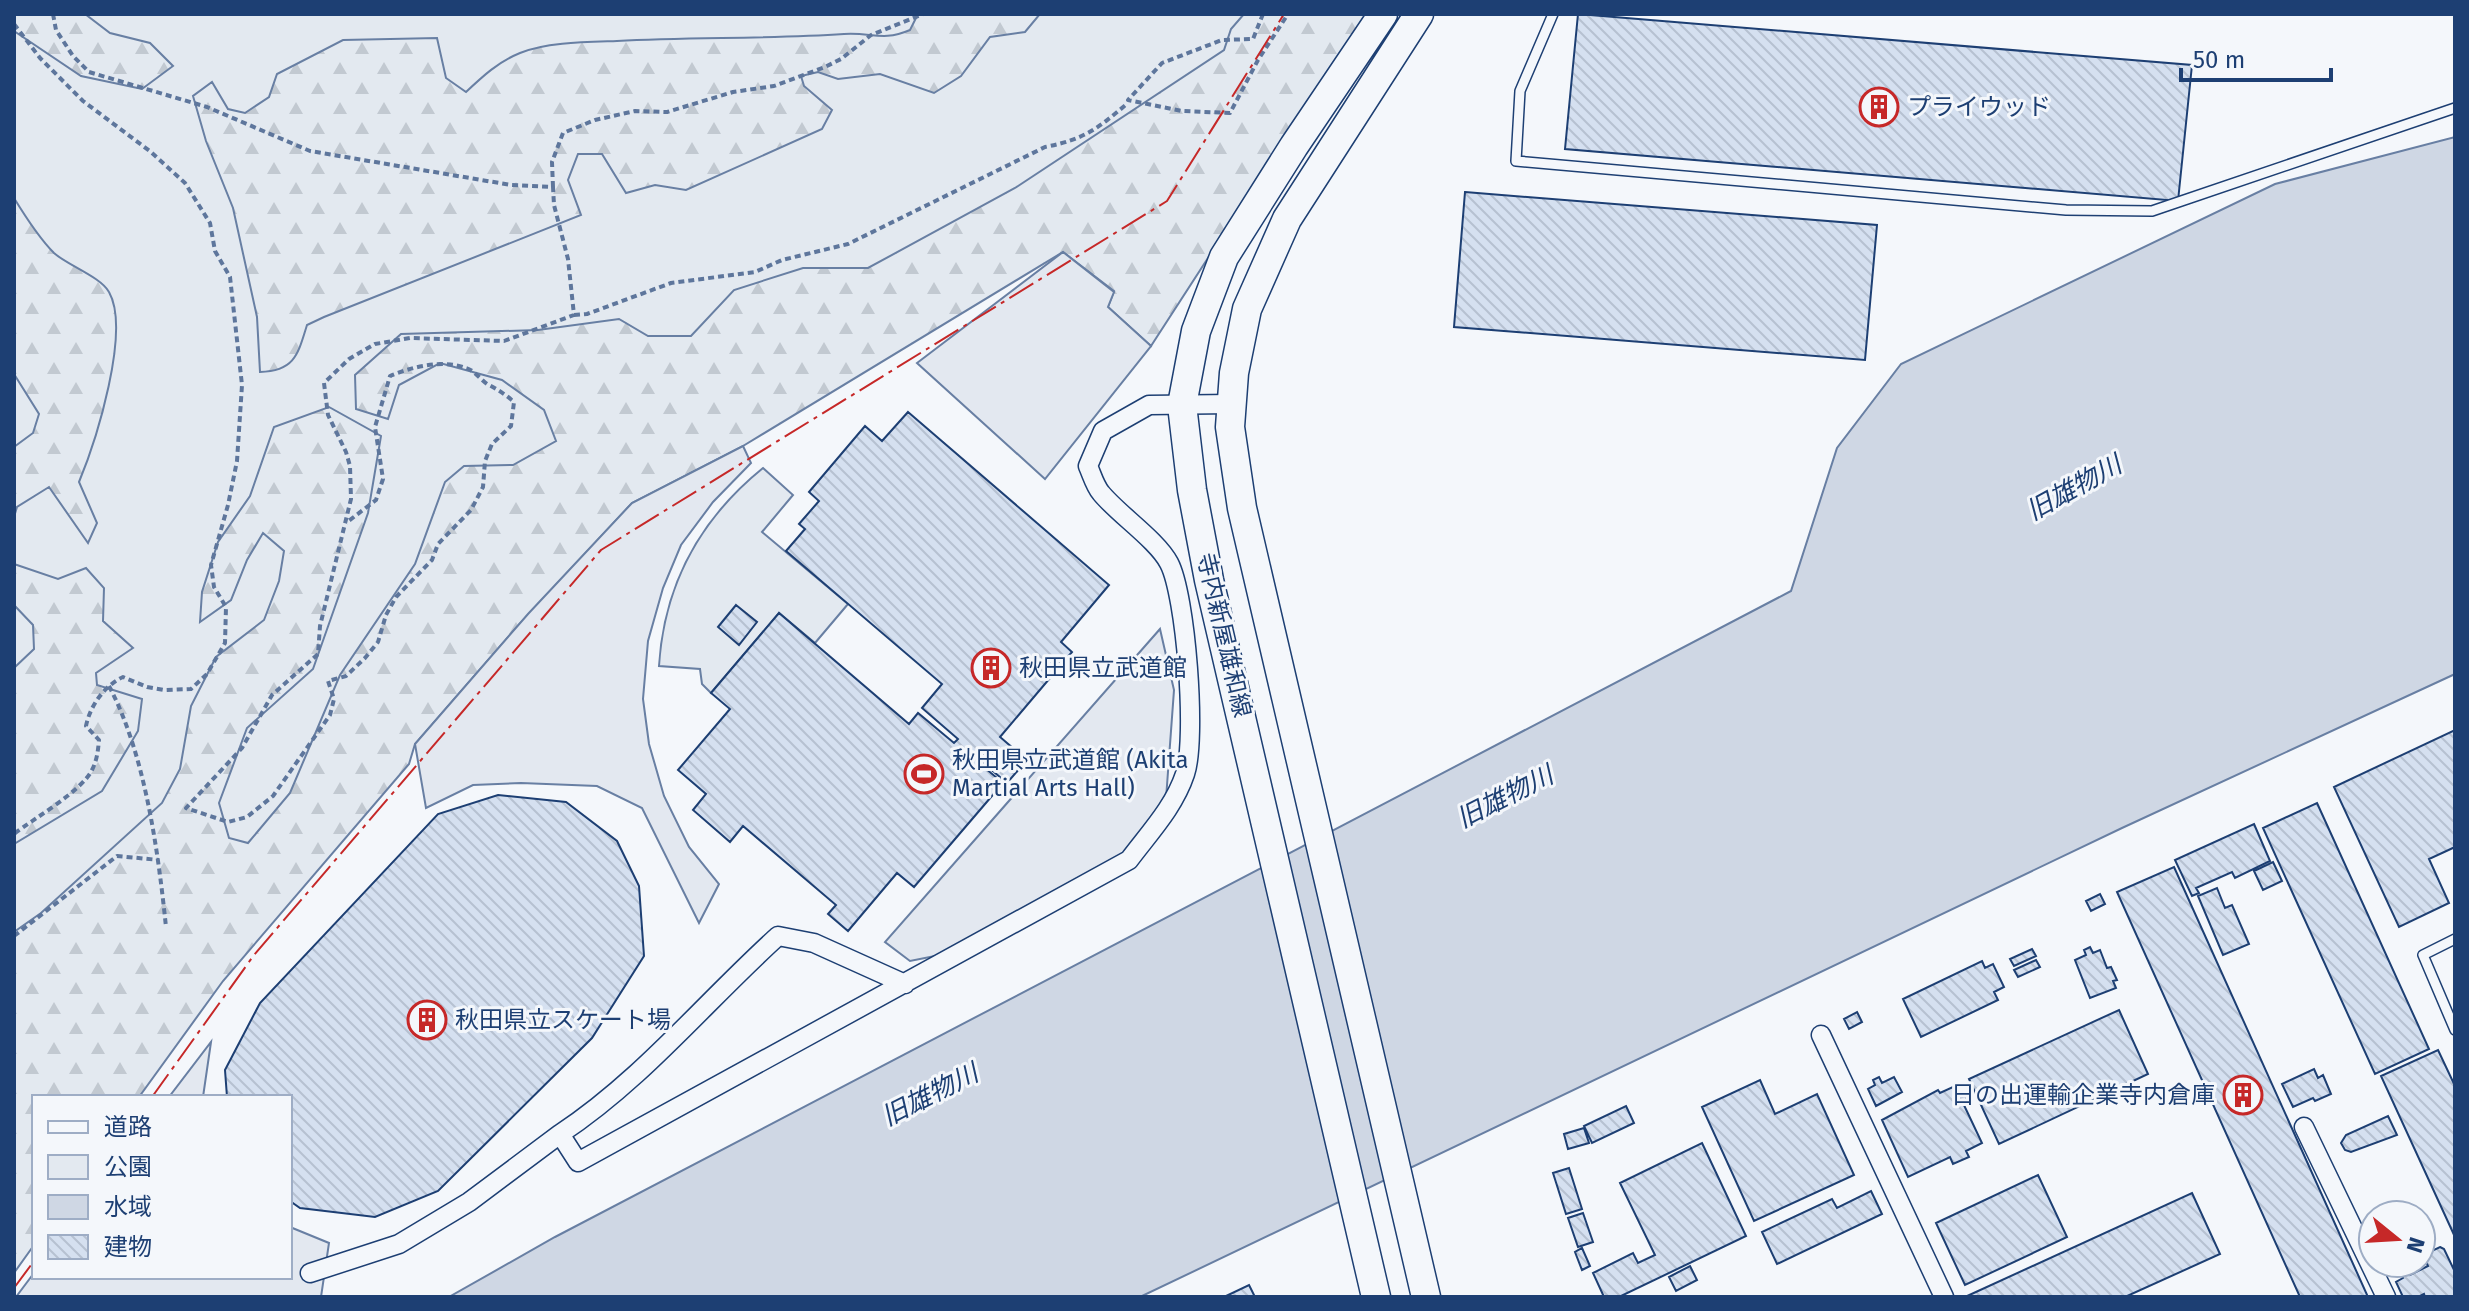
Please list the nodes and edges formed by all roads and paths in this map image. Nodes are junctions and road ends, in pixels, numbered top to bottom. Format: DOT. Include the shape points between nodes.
graph roads {
  1 [pos="53,14"];
  2 [pos="923,14"];
  3 [pos="1263,14"];
  4 [pos="1288,14"];
  5 [pos="1383,14"];
  6 [pos="1419,14"];
  7 [pos="1553,14"];
  8 [pos="14,24"];
  9 [pos="1128,103"];
  10 [pos="2455,108"];
  11 [pos="553,187"];
  12 [pos="574,315"];
  13 [pos="1232,404"];
  14 [pos="1182,405"];
  15 [pos="346,523"];
  16 [pos="109,686"];
  17 [pos="14,834"];
  18 [pos="159,860"];
  19 [pos="166,927"];
  20 [pos="14,936"];
  21 [pos="2455,939"];
  22 [pos="905,984"];
  23 [pos="2455,1030"];
  24 [pos="1821,1035"];
  25 [pos="2304,1127"];
  26 [pos="560,1134"];
  27 [pos="310,1273"];
  28 [pos="1376,1297"];
  29 [pos="1426,1297"];
  30 [pos="1944,1297"];
  31 [pos="2386,1297"];
  1 -- 11 [label="path" via="56,30 89,72 207,107 310,151 511,185"];
  2 -- 11 [label="path" via="878,31 825,67 774,86 667,112 635,111 563,133 552,162"];
  3 -- 4 [label="path" via="1253,39 1222,40 1162,63 1128,100 1182,111 1230,113"];
  5 -- 14 [label="main road, 寺内新屋雄和線" via="1224,257 1196,331"];
  6 -- 13 [label="main road, 寺内新屋雄和線" via="1287,219 1247,309"];
  7 -- 10 [label="lane" via="1520,91 1516,161 2066,210 2152,211"];
  8 -- 16 [label="path" via="83,101 185,183 210,223 215,251 230,277 242,385 237,461 211,565 214,587 226,607 225,643 191,689 147,687 123,677"];
  9 -- 12 [label="path" via="1096,131 1045,147 848,244 755,272 671,283"];
  11 -- 12 [label="path"];
  12 -- 15 [label="path" via="504,341 410,338 375,344 349,359 323,390 350,466"];
  13 -- 14 [label="street"];
  13 -- 29 [label="main road, 寺内新屋雄和線" via="1230,427 1242,508"];
  14 -- 22 [label="street" via="1149,405 1103,431 1088,466 1099,492 1169,562 1179,598 1191,720 1186,772 1169,809 1129,860"];
  14 -- 28 [label="main road, 寺内新屋雄和線" via="1206,565"];
  15 -- 15 [label="path" via="318,654 272,695 242,748 186,808 228,822 247,817 273,796 330,715 334,699 328,681 346,676 378,642 396,597 471,510 483,487 492,444 511,426 514,402 468,368 412,367 390,376 375,427 383,479 376,500"];
  16 -- 17 [label="path" via="89,711 86,726 99,740 91,773"];
  16 -- 18 [label="path" via="125,716"];
  18 -- 19 [label="path"];
  18 -- 20 [label="path" via="117,856"];
  21 -- 23 [label="lane" via="2423,955"];
  22 -- 26 [label="street" via="578,1162"];
  22 -- 26 [label="street" via="814,943 778,936 598,1109"];
  24 -- 30 [label="street"];
  25 -- 31 [label="street"];
  26 -- 27 [label="street" via="469,1202 399,1244"];
}
